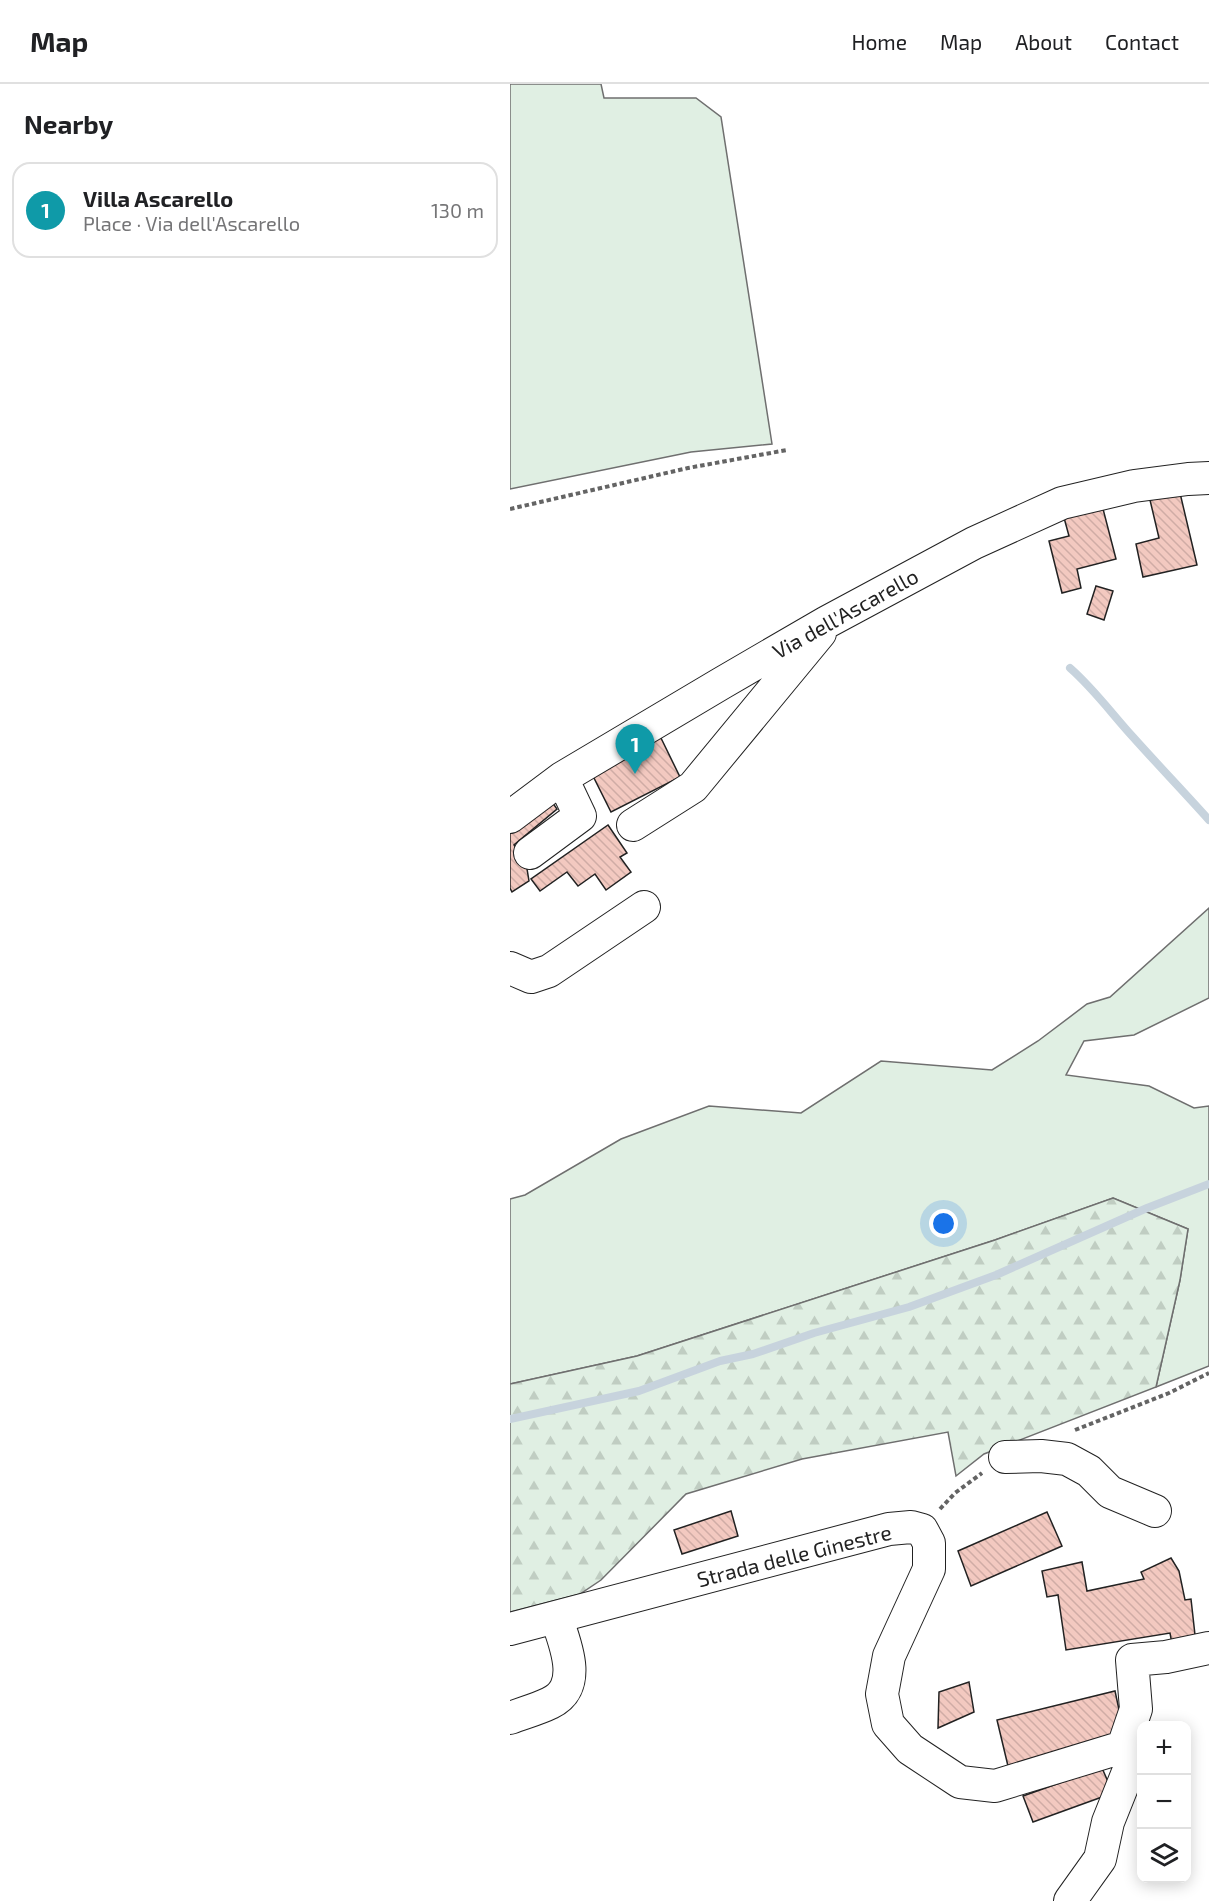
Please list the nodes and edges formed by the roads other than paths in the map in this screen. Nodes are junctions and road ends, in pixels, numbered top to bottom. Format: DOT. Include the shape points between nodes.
graph roads {
  1 [pos="1209,478"];
  2 [pos="827,622"];
  3 [pos="562,778"];
  4 [pos="510,817"];
  5 [pos="633,825"];
  6 [pos="530,853"];
  7 [pos="644,907"];
  8 [pos="510,968"];
  9 [pos="1005,1457"];
  10 [pos="1155,1511"];
  11 [pos="556,1617"];
  12 [pos="510,1629"];
  13 [pos="1209,1648"];
  14 [pos="1166,1657"];
  15 [pos="510,1718"];
  16 [pos="1145,1721"];
  17 [pos="1137,1750"];
  18 [pos="1070,1901"];
  1 -- 2 [label="street, Via dell'Ascarello" via="1134,486 1062,503 974,543"];
  2 -- 3 [label="street, Via dell'Ascarello"];
  2 -- 5 [label="street" via="693,787"];
  3 -- 4 [label="street, Via dell'Ascarello"];
  3 -- 6 [label="street" via="580,816"];
  7 -- 8 [label="street" via="549,971 531,976"];
  9 -- 10 [label="street" via="1068,1459 1089,1471 1110,1492"];
  11 -- 12 [label="street, Strada delle Ginestre"];
  11 -- 14 [label="street, Strada delle Ginestre" via="889,1529 922,1530 929,1543 929,1569 889,1656 882,1694 888,1725 910,1749 960,1782 995,1786 1123,1747 1136,1709 1132,1660"];
  11 -- 15 [label="street" via="569,1655 565,1690 553,1702"];
  13 -- 14 [label="street"];
  14 -- 16 [label="street" via="1153,1678"];
  17 -- 18 [label="street" via="1108,1822 1100,1859"];
}
